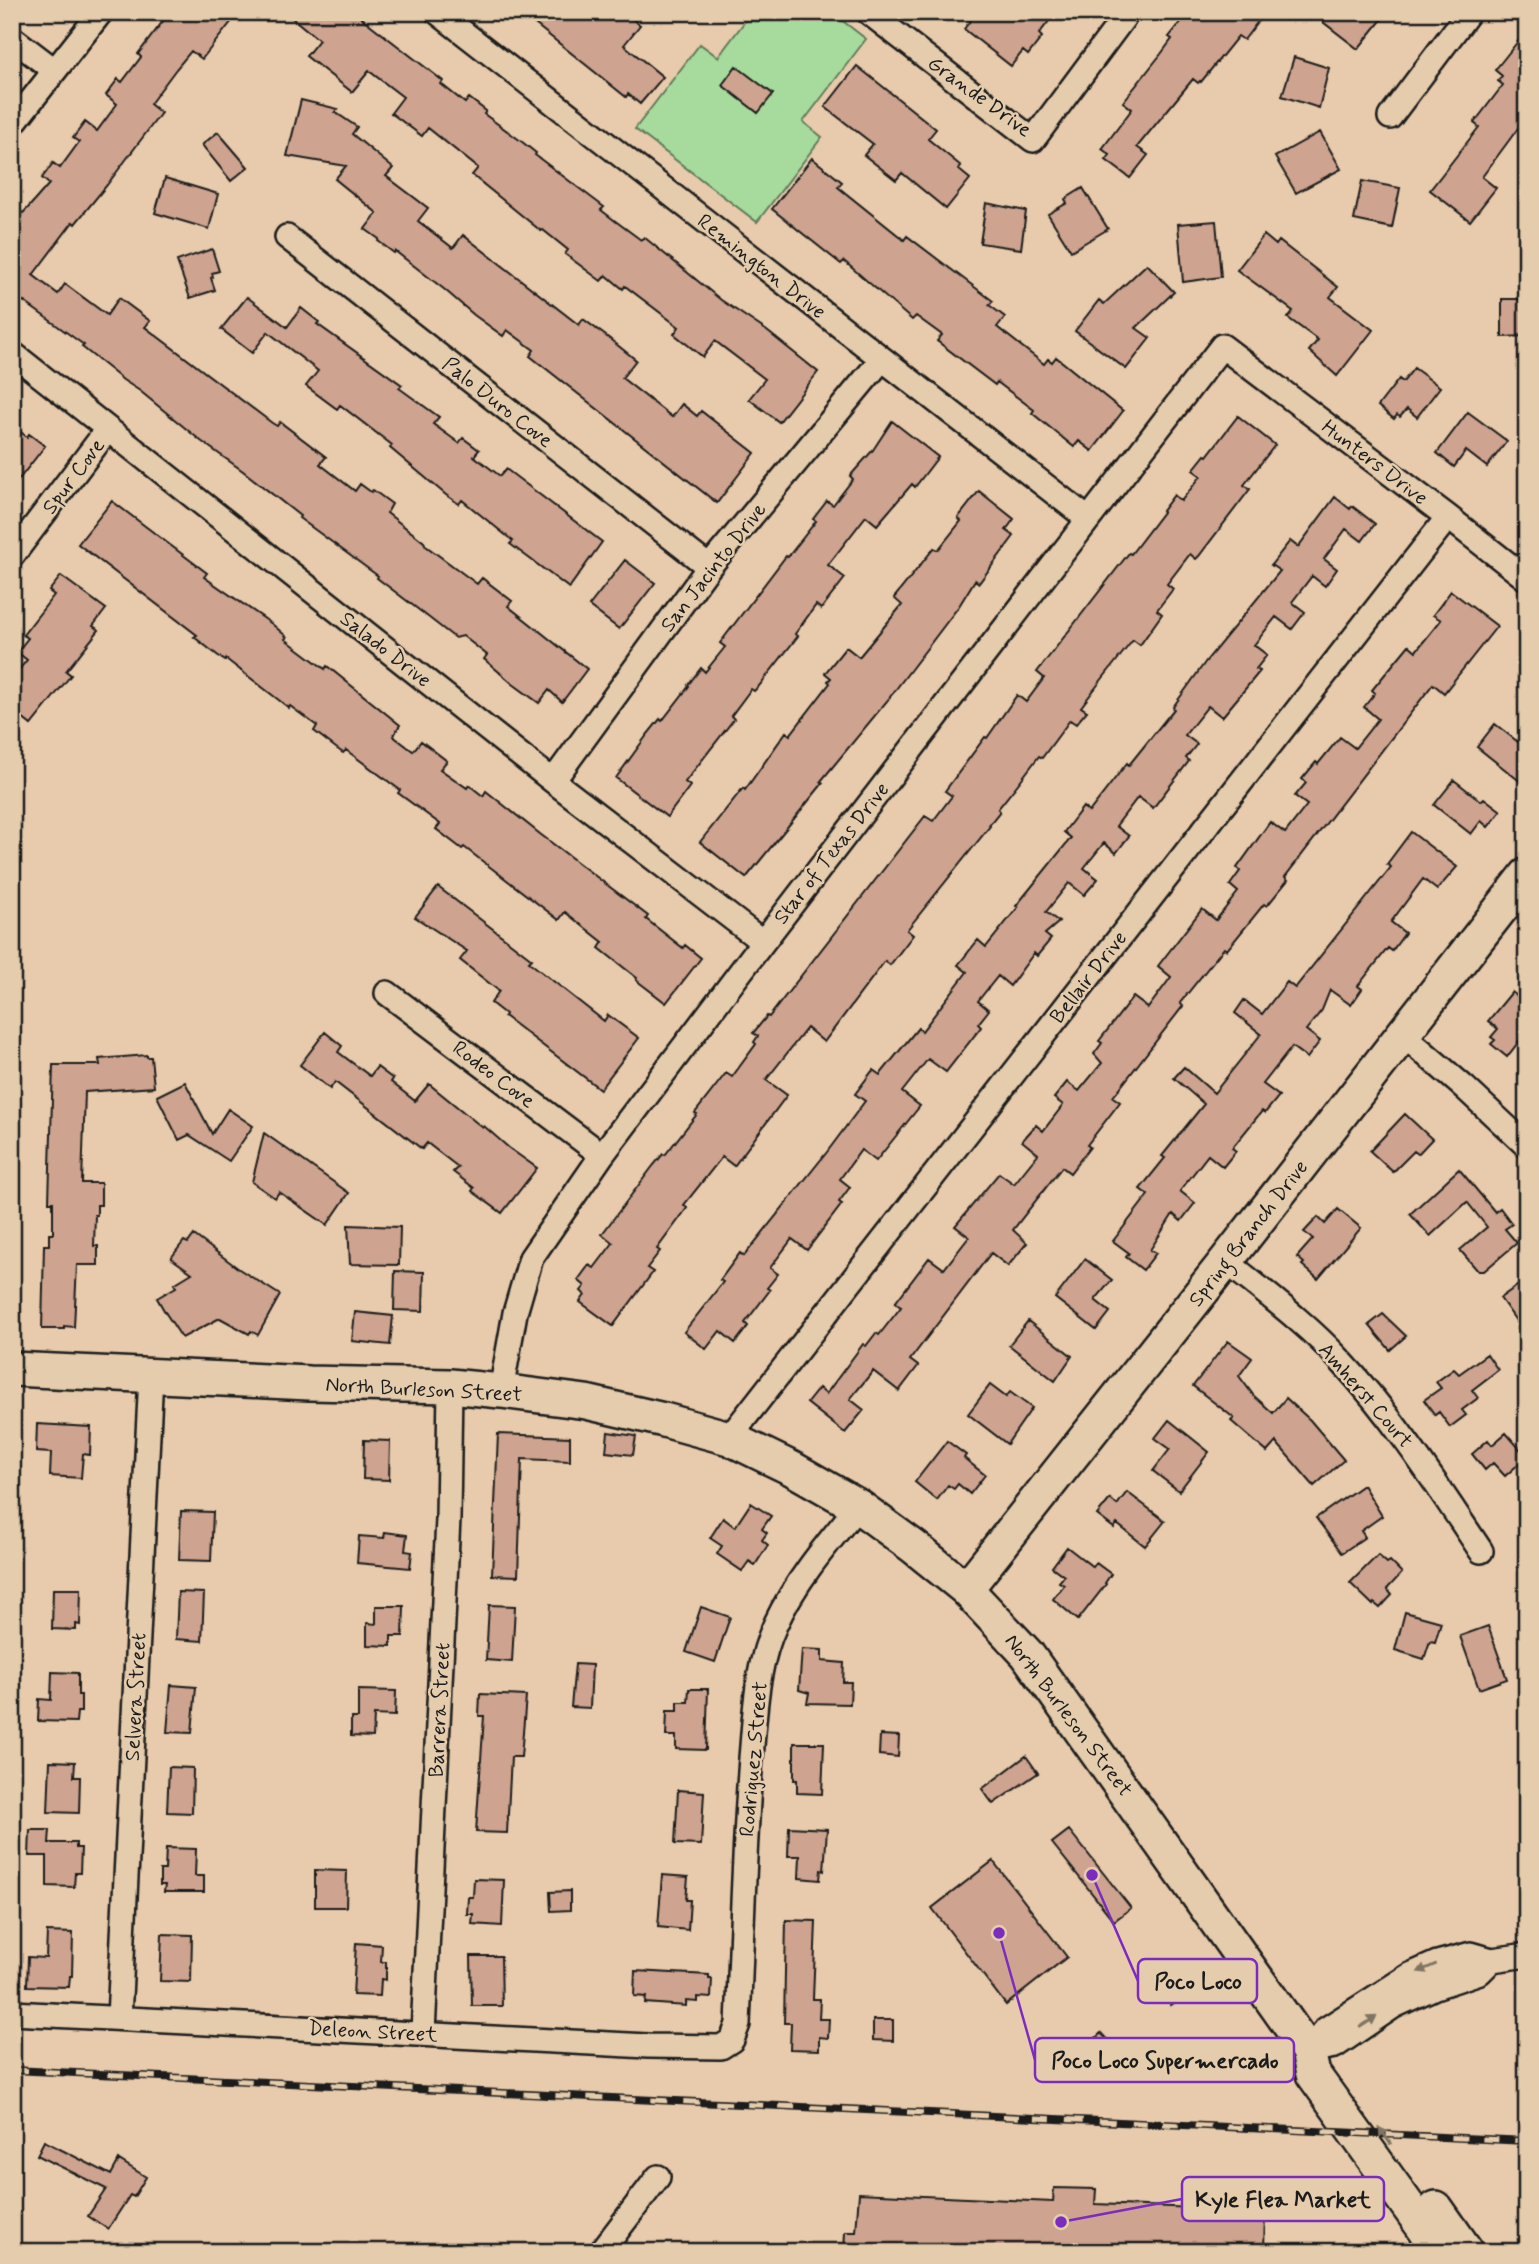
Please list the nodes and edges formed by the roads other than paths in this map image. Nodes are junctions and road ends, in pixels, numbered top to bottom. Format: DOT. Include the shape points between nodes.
graph roads {
  1 [pos="101,12"];
  2 [pos="437,12"];
  3 [pos="867,12"];
  4 [pos="1128,12"];
  5 [pos="1469,12"];
  6 [pos="12,38"];
  7 [pos="54,70"];
  8 [pos="1390,117"];
  9 [pos="12,125"];
  10 [pos="288,237"];
  11 [pos="1222,346"];
  12 [pos="12,353"];
  13 [pos="882,359"];
  14 [pos="108,429"];
  15 [pos="1448,517"];
  16 [pos="1088,519"];
  17 [pos="12,556"];
  18 [pos="709,567"];
  19 [pos="1527,579"];
  20 [pos="553,781"];
  21 [pos="1527,875"];
  22 [pos="763,942"];
  23 [pos="387,993"];
  24 [pos="1402,1034"];
  25 [pos="1527,1146"];
  26 [pos="602,1155"];
  27 [pos="1226,1261"];
  28 [pos="12,1369"];
  29 [pos="151,1376"];
  30 [pos="450,1386"];
  31 [pos="501,1391"];
  32 [pos="729,1438"];
  33 [pos="858,1506"];
  34 [pos="1481,1551"];
  35 [pos="966,1589"];
  36 [pos="1527,1955"];
  37 [pos="12,2012"];
  38 [pos="119,2018"];
  39 [pos="423,2033"];
  40 [pos="732,2040"];
  41 [pos="1308,2051"];
  42 [pos="658,2177"];
  43 [pos="601,2252"];
  44 [pos="1441,2252"];
  45 [pos="1467,2252"];
  1 -- 7 [label="street"];
  2 -- 13 [label="street, Remington Drive"];
  3 -- 4 [label="street, Grande Drive" via="1033,140"];
  5 -- 8 [label="street"];
  6 -- 7 [label="street"];
  7 -- 9 [label="street"];
  10 -- 18 [label="street, Palo Duro Cove"];
  11 -- 15 [label="street, Hunters Drive"];
  11 -- 16 [label="street, Star of Texas Drive"];
  12 -- 14 [label="street, Salado Drive"];
  13 -- 16 [label="street, Remington Drive"];
  13 -- 18 [label="street, San Jacinto Drive"];
  14 -- 17 [label="street, Spur Cove"];
  14 -- 20 [label="street, Salado Drive"];
  15 -- 19 [label="street, Hunters Drive"];
  15 -- 32 [label="street, Bellair Drive"];
  16 -- 22 [label="street, Star of Texas Drive"];
  18 -- 20 [label="street, San Jacinto Drive"];
  20 -- 22 [label="street, Salado Drive"];
  21 -- 24 [label="street, Spring Branch Drive"];
  22 -- 26 [label="street, Star of Texas Drive"];
  23 -- 26 [label="street, Rodeo Cove"];
  24 -- 25 [label="street"];
  24 -- 27 [label="street, Spring Branch Drive"];
  26 -- 31 [label="street, Star of Texas Drive" via="531,1258 515,1313"];
  27 -- 34 [label="street, Amherst Court" via="1339,1360 1406,1439"];
  27 -- 35 [label="street, Spring Branch Drive"];
  28 -- 29 [label="street, North Burleson Street"];
  29 -- 30 [label="street, North Burleson Street"];
  29 -- 38 [label="street, Selvera Street"];
  30 -- 31 [label="street, North Burleson Street"];
  30 -- 39 [label="street, Barrera Street" via="448,1520"];
  31 -- 32 [label="street, North Burleson Street" via="586,1402"];
  32 -- 33 [label="street, North Burleson Street"];
  33 -- 35 [label="street, North Burleson Street"];
  33 -- 40 [label="street, Rodriguez Street" via="789,1598 764,1655 755,1698 738,2024"];
  35 -- 41 [label="street, North Burleson Street" via="1027,1654"];
  36 -- 41 [label="street" via="1492,1959 1471,1954 1437,1963 1326,2029"];
  37 -- 38 [label="street, Deleon Street"];
  38 -- 39 [label="street, Deleon Street"];
  39 -- 40 [label="street, Deleon Street" via="648,2046 721,2047"];
  41 -- 44 [label="street, North Burleson Street" via="1313,2074"];
  45 -- 41 [label="street, North Burleson Street, one-way" via="1330,2058"];
  42 -- 43 [label="street"];
}
